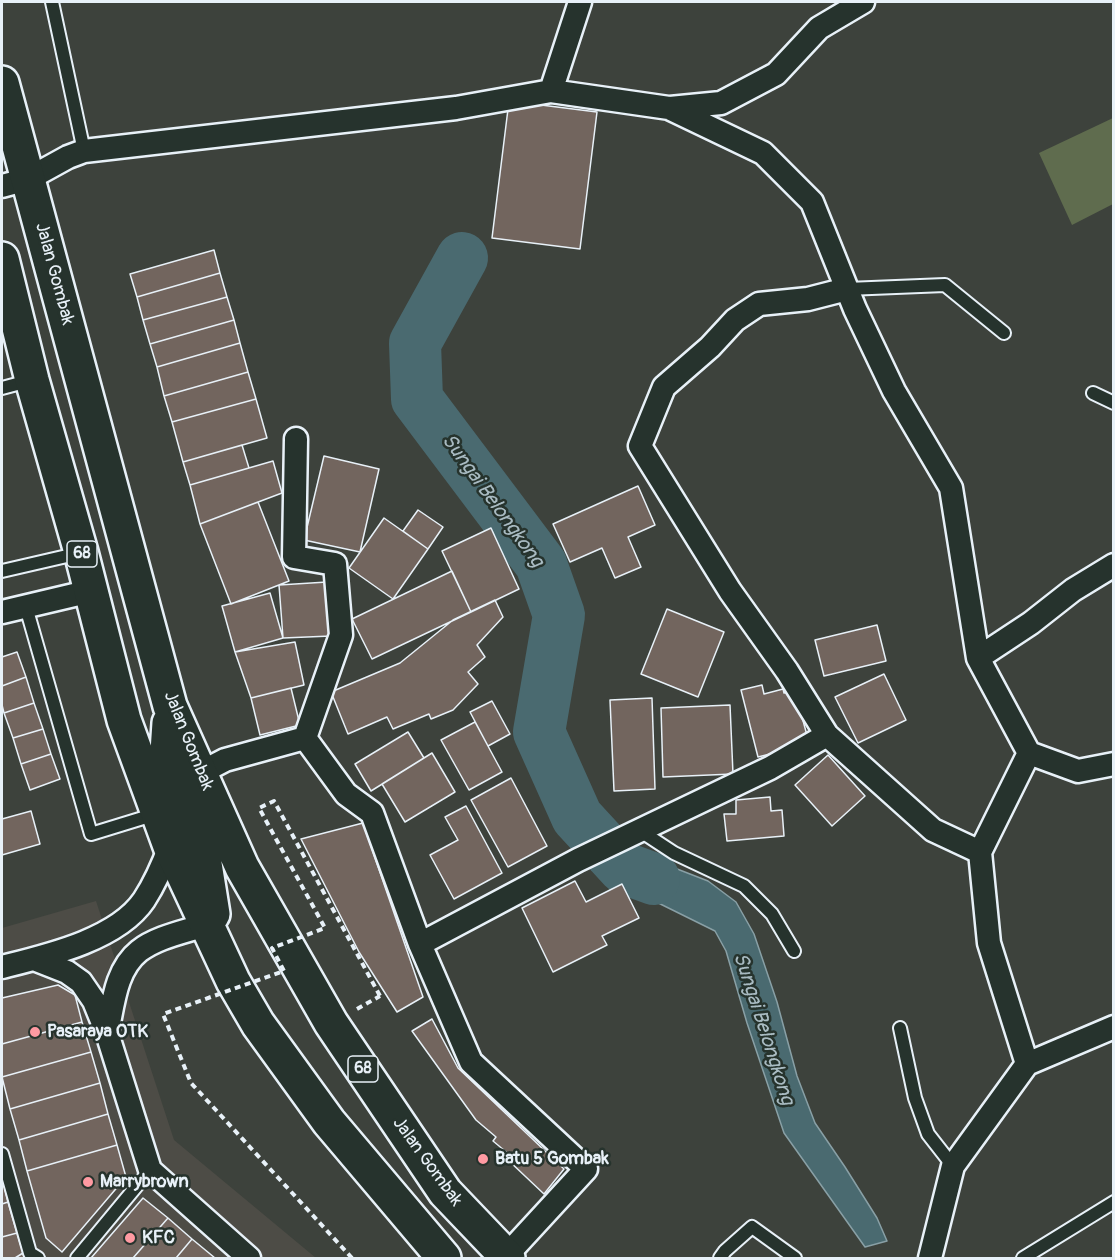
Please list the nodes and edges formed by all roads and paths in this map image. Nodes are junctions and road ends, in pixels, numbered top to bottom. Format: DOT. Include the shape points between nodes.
graph roads {
  1 [pos="52,2"];
  2 [pos="580,2"];
  3 [pos="863,2"];
  4 [pos="2,83"];
  5 [pos="551,91"];
  6 [pos="669,108"];
  7 [pos="84,151"];
  8 [pos="15,183"];
  9 [pos="2,259"];
  10 [pos="847,289"];
  11 [pos="1004,333"];
  12 [pos="17,384"];
  13 [pos="1093,393"];
  14 [pos="1113,403"];
  15 [pos="296,438"];
  16 [pos="81,552"];
  17 [pos="1113,566"];
  18 [pos="2,571"];
  19 [pos="91,591"];
  20 [pos="26,607"];
  21 [pos="2,612"];
  22 [pos="978,658"];
  23 [pos="170,706"];
  24 [pos="827,735"];
  25 [pos="305,738"];
  26 [pos="1029,753"];
  27 [pos="1113,764"];
  28 [pos="200,773"];
  29 [pos="158,814"];
  30 [pos="639,830"];
  31 [pos="170,846"];
  32 [pos="980,852"];
  33 [pos="205,924"];
  34 [pos="420,944"];
  35 [pos="794,951"];
  36 [pos="34,959"];
  37 [pos="2,967"];
  38 [pos="380,996"];
  39 [pos="1113,1027"];
  40 [pos="900,1028"];
  41 [pos="107,1034"];
  42 [pos="1027,1064"];
  43 [pos="2,1154"];
  44 [pos="953,1166"];
  45 [pos="150,1170"];
  46 [pos="1113,1202"];
  47 [pos="507,1257"];
  48 [pos="38,1258"];
  49 [pos="77,1258"];
  50 [pos="249,1258"];
  51 [pos="352,1258"];
  52 [pos="444,1258"];
  53 [pos="720,1258"];
  54 [pos="795,1258"];
  55 [pos="930,1258"];
  56 [pos="1023,1258"];
  1 -- 7 [label="lane"];
  2 -- 5 [label="street"];
  3 -- 6 [label="street" via="819,28 776,75 721,103"];
  4 -- 8 [label="main road, Jalan Gombak / 68"];
  5 -- 6 [label="street"];
  5 -- 7 [label="street" via="456,108"];
  6 -- 10 [label="street" via="763,153 812,202"];
  7 -- 8 [label="street"];
  8 -- 23 [label="main road, Jalan Gombak / 68"];
  9 -- 12 [label="main road, 68"];
  10 -- 11 [label="lane" via="945,285"];
  10 -- 22 [label="street" via="894,391 951,488"];
  10 -- 24 [label="street" via="807,299 759,304 735,320 664,387 640,446 730,591"];
  12 -- 16 [label="main road, 68"];
  13 -- 14 [label="lane"];
  15 -- 25 [label="street" via="294,557 335,564 341,635"];
  16 -- 18 [label="lane"];
  16 -- 19 [label="main road, 68"];
  17 -- 22 [label="street"];
  19 -- 20 [label="street"];
  19 -- 29 [label="main road, 68" via="124,720"];
  20 -- 21 [label="street"];
  20 -- 29 [label="lane" via="91,834"];
  22 -- 26 [label="street"];
  23 -- 28 [label="main road, Jalan Gombak / 68"];
  23 -- 33 [label="main road" via="166,752 203,851 213,914"];
  24 -- 30 [label="street" via="770,768"];
  24 -- 32 [label="street" via="933,830"];
  25 -- 28 [label="street" via="225,760"];
  25 -- 34 [label="street" via="346,794 372,813"];
  26 -- 27 [label="street" via="1078,771"];
  26 -- 32 [label="street"];
  28 -- 47 [label="main road, Jalan Gombak / 68" via="242,867 331,1023 445,1192"];
  29 -- 31 [label="main road, 68"];
  30 -- 34 [label="street"];
  30 -- 35 [label="lane" via="674,853 744,886 772,914"];
  31 -- 33 [label="main road, 68"];
  31 -- 36 [label="street" via="143,902 123,922 104,934"];
  32 -- 42 [label="street" via="989,943"];
  33 -- 41 [label="street" via="139,951 117,986"];
  33 -- 52 [label="main road, 68" via="233,981 328,1122"];
  34 -- 47 [label="street" via="471,1062 586,1169"];
  36 -- 37 [label="street"];
  36 -- 41 [label="street" via="81,982 94,1001"];
  38 -- 51 [label="path, bridge" via="274,801 260,808 325,928 272,948 284,971 164,1014 191,1083"];
  39 -- 42 [label="street"];
  40 -- 44 [label="lane" via="915,1098 928,1134"];
  41 -- 45 [label="street"];
  42 -- 44 [label="street"];
  43 -- 48 [label="lane" via="30,1252"];
  44 -- 55 [label="street"];
  45 -- 49 [label="lane"];
  45 -- 50 [label="street"];
  46 -- 56 [label="lane"];
  53 -- 54 [label="lane" via="752,1227"];
}
